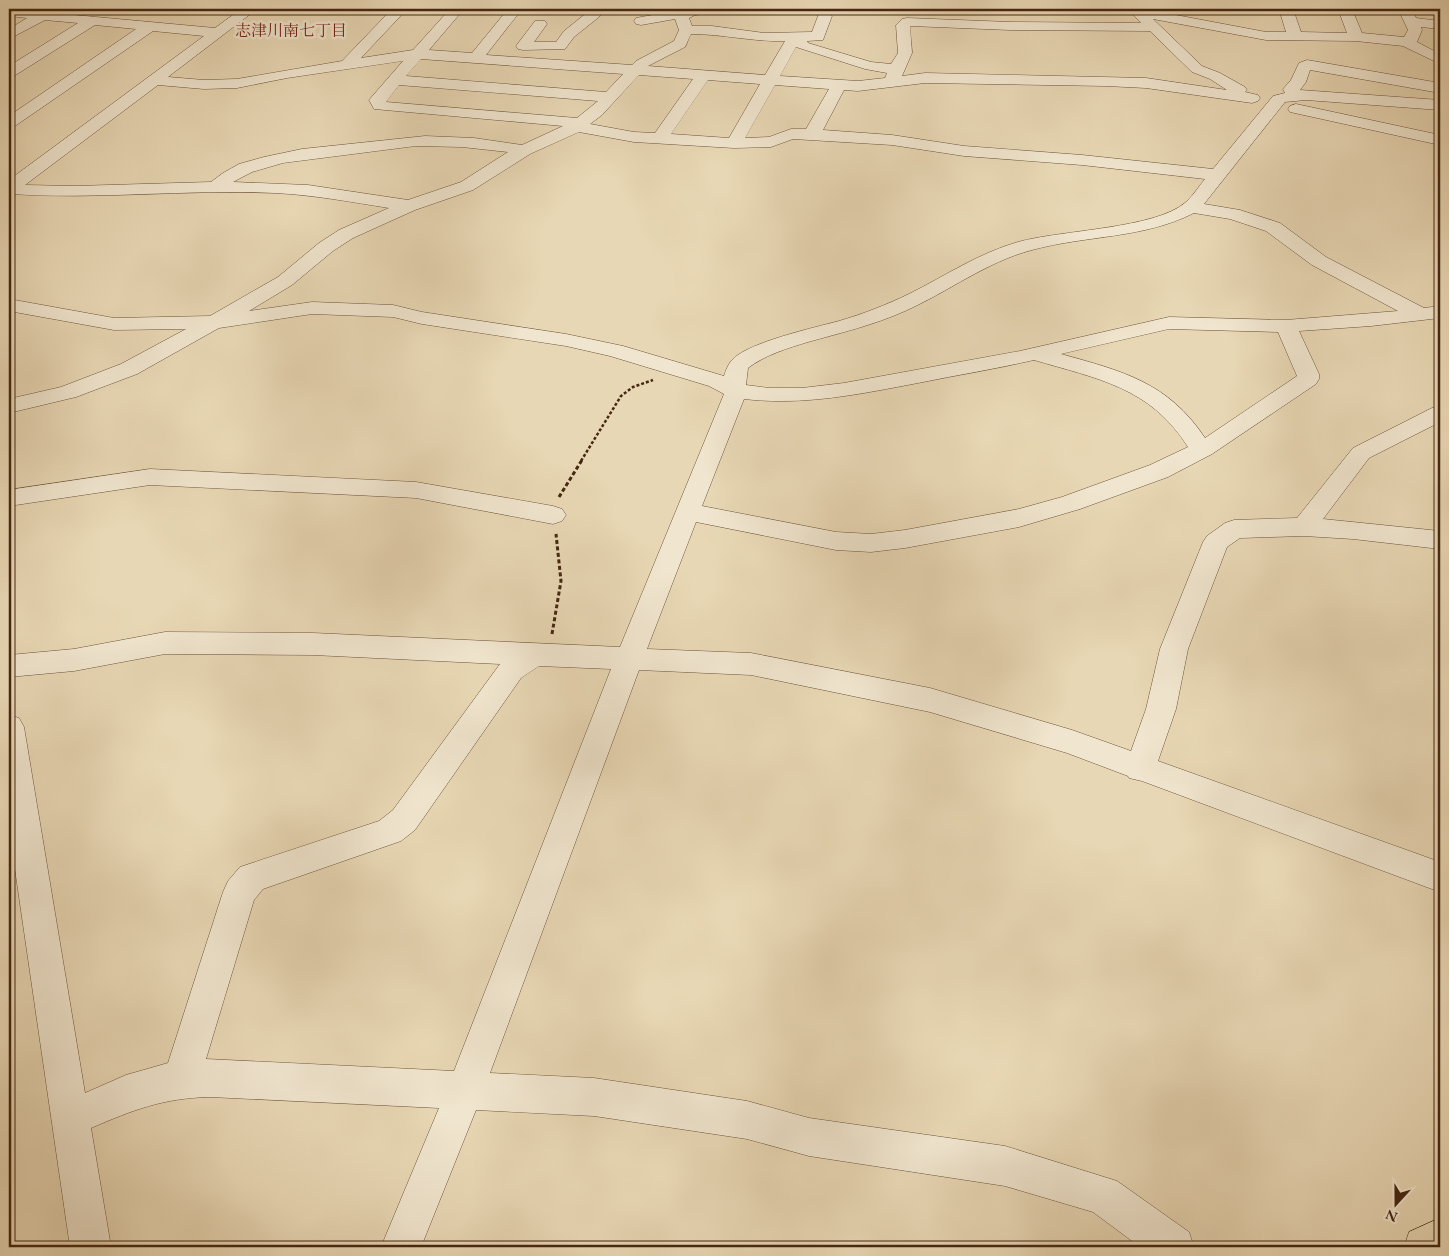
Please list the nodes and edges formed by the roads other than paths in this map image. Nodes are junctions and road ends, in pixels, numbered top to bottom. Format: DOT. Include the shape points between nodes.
graph roads {
  1 [pos="250,9"];
  2 [pos="400,9"];
  3 [pos="457,9"];
  4 [pos="515,9"];
  5 [pos="716,9"];
  6 [pos="819,9"];
  7 [pos="968,9"];
  8 [pos="1286,9"];
  9 [pos="1345,9"];
  10 [pos="1137,10"];
  11 [pos="9,12"];
  12 [pos="594,14"];
  13 [pos="1178,14"];
  14 [pos="931,15"];
  15 [pos="1041,15"];
  16 [pos="42,16"];
  17 [pos="1235,16"];
  18 [pos="678,17"];
  19 [pos="91,21"];
  20 [pos="642,21"];
  21 [pos="540,24"];
  22 [pos="976,24"];
  23 [pos="1440,25"];
  24 [pos="1410,26"];
  25 [pos="149,27"];
  26 [pos="1050,27"];
  27 [pos="1155,27"];
  28 [pos="1105,28"];
  29 [pos="1238,32"];
  30 [pos="217,33"];
  31 [pos="1440,34"];
  32 [pos="9,35"];
  33 [pos="795,36"];
  34 [pos="1295,36"];
  35 [pos="1356,37"];
  36 [pos="1113,40"];
  37 [pos="487,44"];
  38 [pos="680,44"];
  39 [pos="523,46"];
  40 [pos="699,46"];
  41 [pos="747,49"];
  42 [pos="786,52"];
  43 [pos="417,54"];
  44 [pos="475,59"];
  45 [pos="1440,59"];
  46 [pos="347,64"];
  47 [pos="636,70"];
  48 [pos="9,74"];
  49 [pos="703,75"];
  50 [pos="894,75"];
  51 [pos="154,80"];
  52 [pos="395,80"];
  53 [pos="770,80"];
  54 [pos="838,84"];
  55 [pos="18,87"];
  56 [pos="1440,88"];
  57 [pos="56,91"];
  58 [pos="1294,95"];
  59 [pos="610,97"];
  60 [pos="1252,98"];
  61 [pos="1274,105"];
  62 [pos="1440,105"];
  63 [pos="9,123"];
  64 [pos="578,124"];
  65 [pos="812,134"];
  66 [pos="661,137"];
  67 [pos="1440,140"];
  68 [pos="734,143"];
  69 [pos="524,150"];
  70 [pos="1218,175"];
  71 [pos="9,188"];
  72 [pos="215,188"];
  73 [pos="409,206"];
  74 [pos="1192,207"];
  75 [pos="9,305"];
  76 [pos="1430,313"];
  77 [pos="215,322"];
  78 [pos="1286,326"];
  79 [pos="1032,353"];
  80 [pos="736,391"];
  81 [pos="9,406"];
  82 [pos="1440,413"];
  83 [pos="1201,450"];
  84 [pos="9,498"];
  85 [pos="687,512"];
  86 [pos="554,515"];
  87 [pos="1304,527"];
  88 [pos="1440,540"];
  89 [pos="541,654"];
  90 [pos="630,659"];
  91 [pos="9,666"];
  92 [pos="9,727"];
  93 [pos="1140,769"];
  94 [pos="1440,877"];
  95 [pos="180,1079"];
  96 [pos="465,1090"];
  97 [pos="70,1118"];
  98 [pos="1440,1238"];
  99 [pos="90,1247"];
  100 [pos="401,1247"];
  101 [pos="1174,1247"];
  102 [pos="1424,1247"];
  1 -- 30 [label="street"];
  2 -- 46 [label="street"];
  3 -- 43 [label="street"];
  4 -- 37 [label="street"];
  5 -- 18 [label="street" via="692,11"];
  6 -- 33 [label="street" via="825,16 818,37"];
  7 -- 22 [label="street"];
  8 -- 34 [label="street"];
  9 -- 35 [label="street"];
  10 -- 13 [label="street"];
  10 -- 27 [label="street"];
  11 -- 16 [label="street"];
  12 -- 39 [label="street" via="569,34 560,46"];
  13 -- 29 [label="street"];
  14 -- 22 [label="street" via="963,30"];
  14 -- 50 [label="street" via="904,23 905,52"];
  15 -- 26 [label="street"];
  16 -- 19 [label="street"];
  16 -- 32 [label="street"];
  17 -- 29 [label="street"];
  18 -- 20 [label="street"];
  18 -- 33 [label="street" via="712,30 764,37"];
  18 -- 38 [label="street"];
  19 -- 25 [label="street"];
  19 -- 48 [label="street"];
  21 -- 39 [label="street"];
  22 -- 26 [label="street"];
  23 -- 24 [label="street"];
  24 -- 31 [label="street"];
  24 -- 35 [label="street"];
  24 -- 45 [label="street" via="1420,50"];
  25 -- 30 [label="street"];
  25 -- 57 [label="street"];
  26 -- 28 [label="street"];
  27 -- 28 [label="street"];
  27 -- 60 [label="street" via="1197,69"];
  28 -- 36 [label="street"];
  29 -- 34 [label="street"];
  30 -- 51 [label="street"];
  33 -- 42 [label="street"];
  33 -- 50 [label="street" via="803,46"];
  34 -- 35 [label="street"];
  37 -- 39 [label="street"];
  37 -- 44 [label="street"];
  38 -- 40 [label="street"];
  38 -- 47 [label="street" via="641,64"];
  41 -- 42 [label="street"];
  42 -- 53 [label="street"];
  43 -- 44 [label="street"];
  43 -- 46 [label="street"];
  43 -- 52 [label="street"];
  44 -- 47 [label="street"];
  46 -- 51 [label="street" via="237,84 185,84"];
  47 -- 49 [label="street"];
  47 -- 59 [label="street"];
  49 -- 53 [label="street"];
  49 -- 66 [label="street"];
  50 -- 54 [label="street" via="858,86"];
  50 -- 60 [label="street" via="1154,84"];
  51 -- 71 [label="street"];
  52 -- 59 [label="street"];
  52 -- 64 [label="street" via="377,100 380,106"];
  53 -- 54 [label="street"];
  53 -- 68 [label="street"];
  54 -- 65 [label="street"];
  55 -- 57 [label="street"];
  56 -- 58 [label="street" via="1307,65 1292,89"];
  57 -- 63 [label="street"];
  58 -- 61 [label="street" via="1280,99"];
  58 -- 62 [label="street"];
  59 -- 64 [label="street"];
  60 -- 61 [label="street"];
  61 -- 67 [label="street"];
  61 -- 70 [label="street"];
  64 -- 66 [label="street" via="634,137"];
  64 -- 69 [label="street"];
  65 -- 68 [label="street" via="791,134 771,142"];
  65 -- 70 [label="street"];
  66 -- 68 [label="street"];
  69 -- 72 [label="street" via="474,142 393,142 274,160 246,169"];
  69 -- 73 [label="street" via="467,186"];
  70 -- 74 [label="street"];
  71 -- 72 [label="street" via="78,193"];
  72 -- 73 [label="street" via="303,190"];
  73 -- 77 [label="street" via="346,234 285,281"];
  74 -- 76 [label="street" via="1233,214 1273,227 1319,261"];
  74 -- 80 [label="street" via="1178,216 1138,229 1021,247 882,314 785,343 742,362 733,377"];
  75 -- 77 [label="street" via="114,324"];
  76 -- 78 [label="street"];
  77 -- 80 [label="street" via="312,308 393,311 615,351 717,381"];
  77 -- 81 [label="street" via="129,369 68,392"];
  78 -- 79 [label="street" via="1169,322"];
  78 -- 83 [label="street" via="1308,379"];
  79 -- 80 [label="street" via="802,395"];
  79 -- 83 [label="street" via="1126,381 1149,394 1171,410"];
  80 -- 85 [label="street"];
  82 -- 87 [label="street" via="1361,453"];
  83 -- 85 [label="street" via="1159,471 1071,503 1019,518 905,539 836,541"];
  84 -- 86 [label="street" via="150,477 416,490"];
  85 -- 90 [label="street"];
  87 -- 88 [label="street"];
  87 -- 93 [label="street" via="1234,529 1216,542 1174,648 1161,709"];
  89 -- 90 [label="street"];
  89 -- 91 [label="street" via="313,644 165,643 74,660"];
  89 -- 95 [label="street" via="511,670 404,820 390,831 252,878 240,892"];
  90 -- 93 [label="street" via="751,664 930,700 1072,742"];
  90 -- 96 [label="street"];
  92 -- 97 [label="street"];
  93 -- 94 [label="street"];
  95 -- 96 [label="street"];
  95 -- 97 [label="street" via="126,1094"];
  96 -- 100 [label="street"];
  96 -- 101 [label="street" via="594,1097 747,1120 810,1137 1005,1166 1103,1195"];
  97 -- 99 [label="street"];
  98 -- 102 [label="highway"];
}
